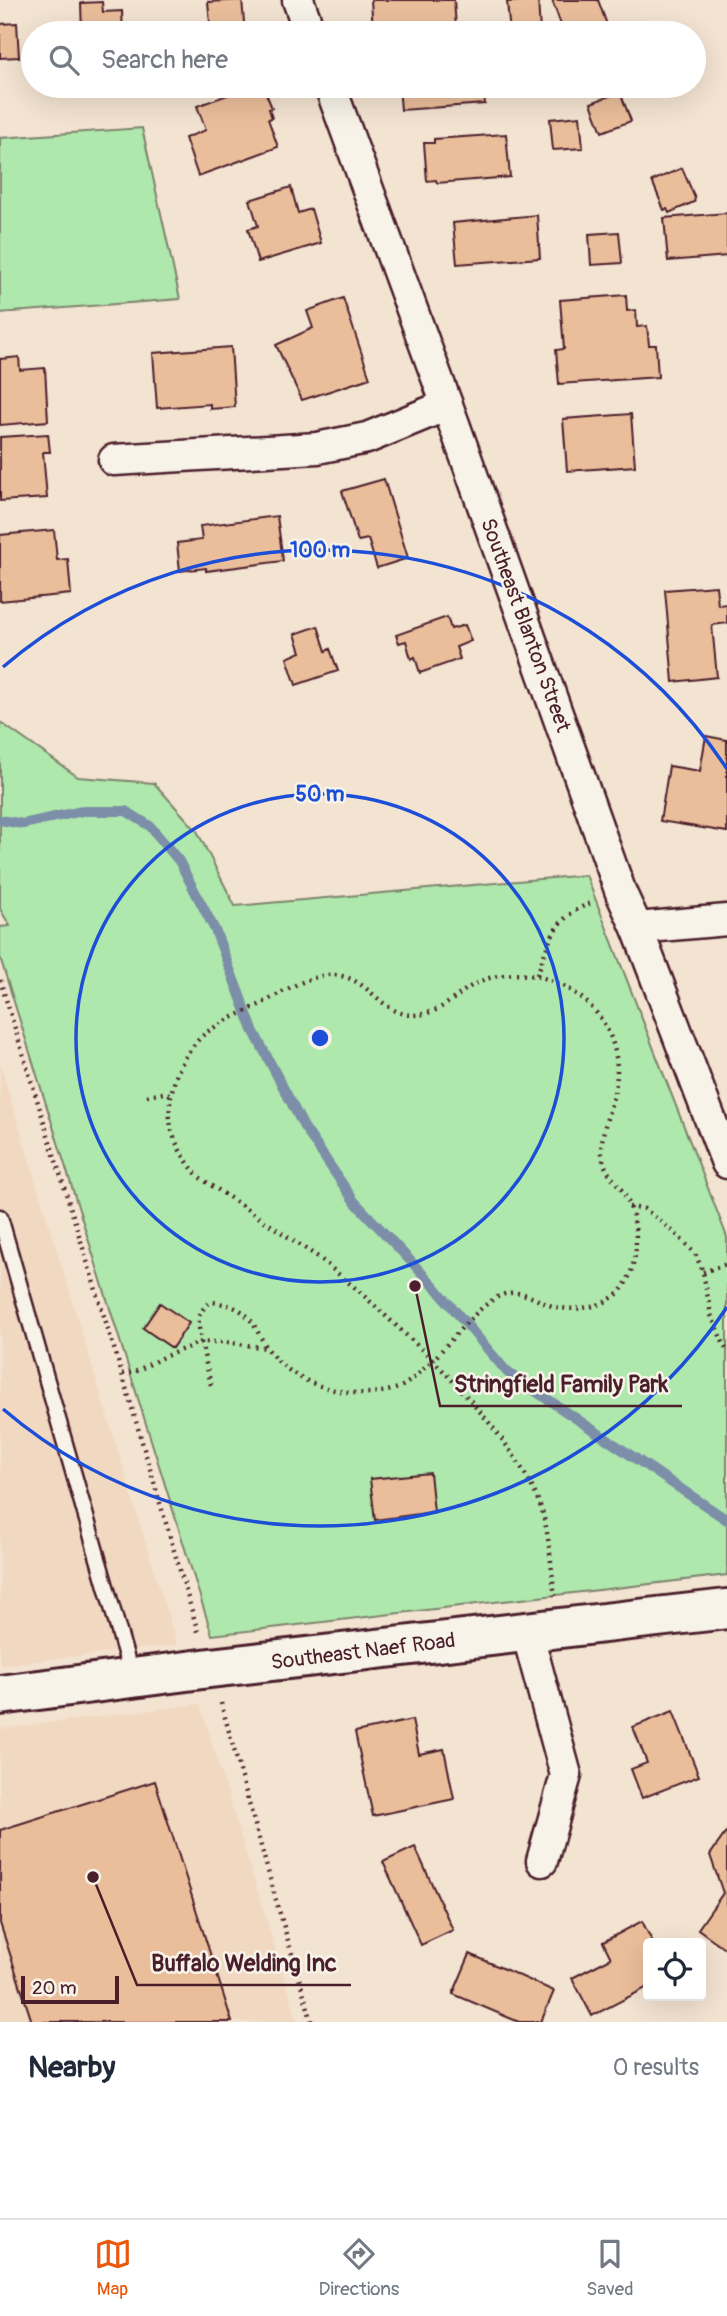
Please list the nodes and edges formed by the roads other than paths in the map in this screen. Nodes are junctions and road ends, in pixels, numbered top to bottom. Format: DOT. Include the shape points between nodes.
graph roads {
  1 [pos="298,0"];
  2 [pos="306,21"];
  3 [pos="334,98"];
  4 [pos="447,405"];
  5 [pos="114,460"];
  6 [pos="727,920"];
  7 [pos="637,928"];
  8 [pos="727,1163"];
  9 [pos="0,1217"];
  10 [pos="727,1609"];
  11 [pos="527,1632"];
  12 [pos="132,1678"];
  13 [pos="0,1695"];
  14 [pos="542,1861"];
  1 -- 2 [label="street"];
  3 -- 4 [label="street, Southeast Blanton Street"];
  4 -- 5 [label="street" via="367,438 317,448"];
  4 -- 7 [label="street, Southeast Blanton Street"];
  6 -- 7 [label="street"];
  7 -- 8 [label="street, Southeast Blanton Street"];
  9 -- 12 [label="lane"];
  10 -- 11 [label="street, Southeast Naef Road"];
  11 -- 12 [label="street, Southeast Naef Road"];
  11 -- 14 [label="street" via="566,1775"];
  12 -- 13 [label="street, Southeast Naef Road"];
}
